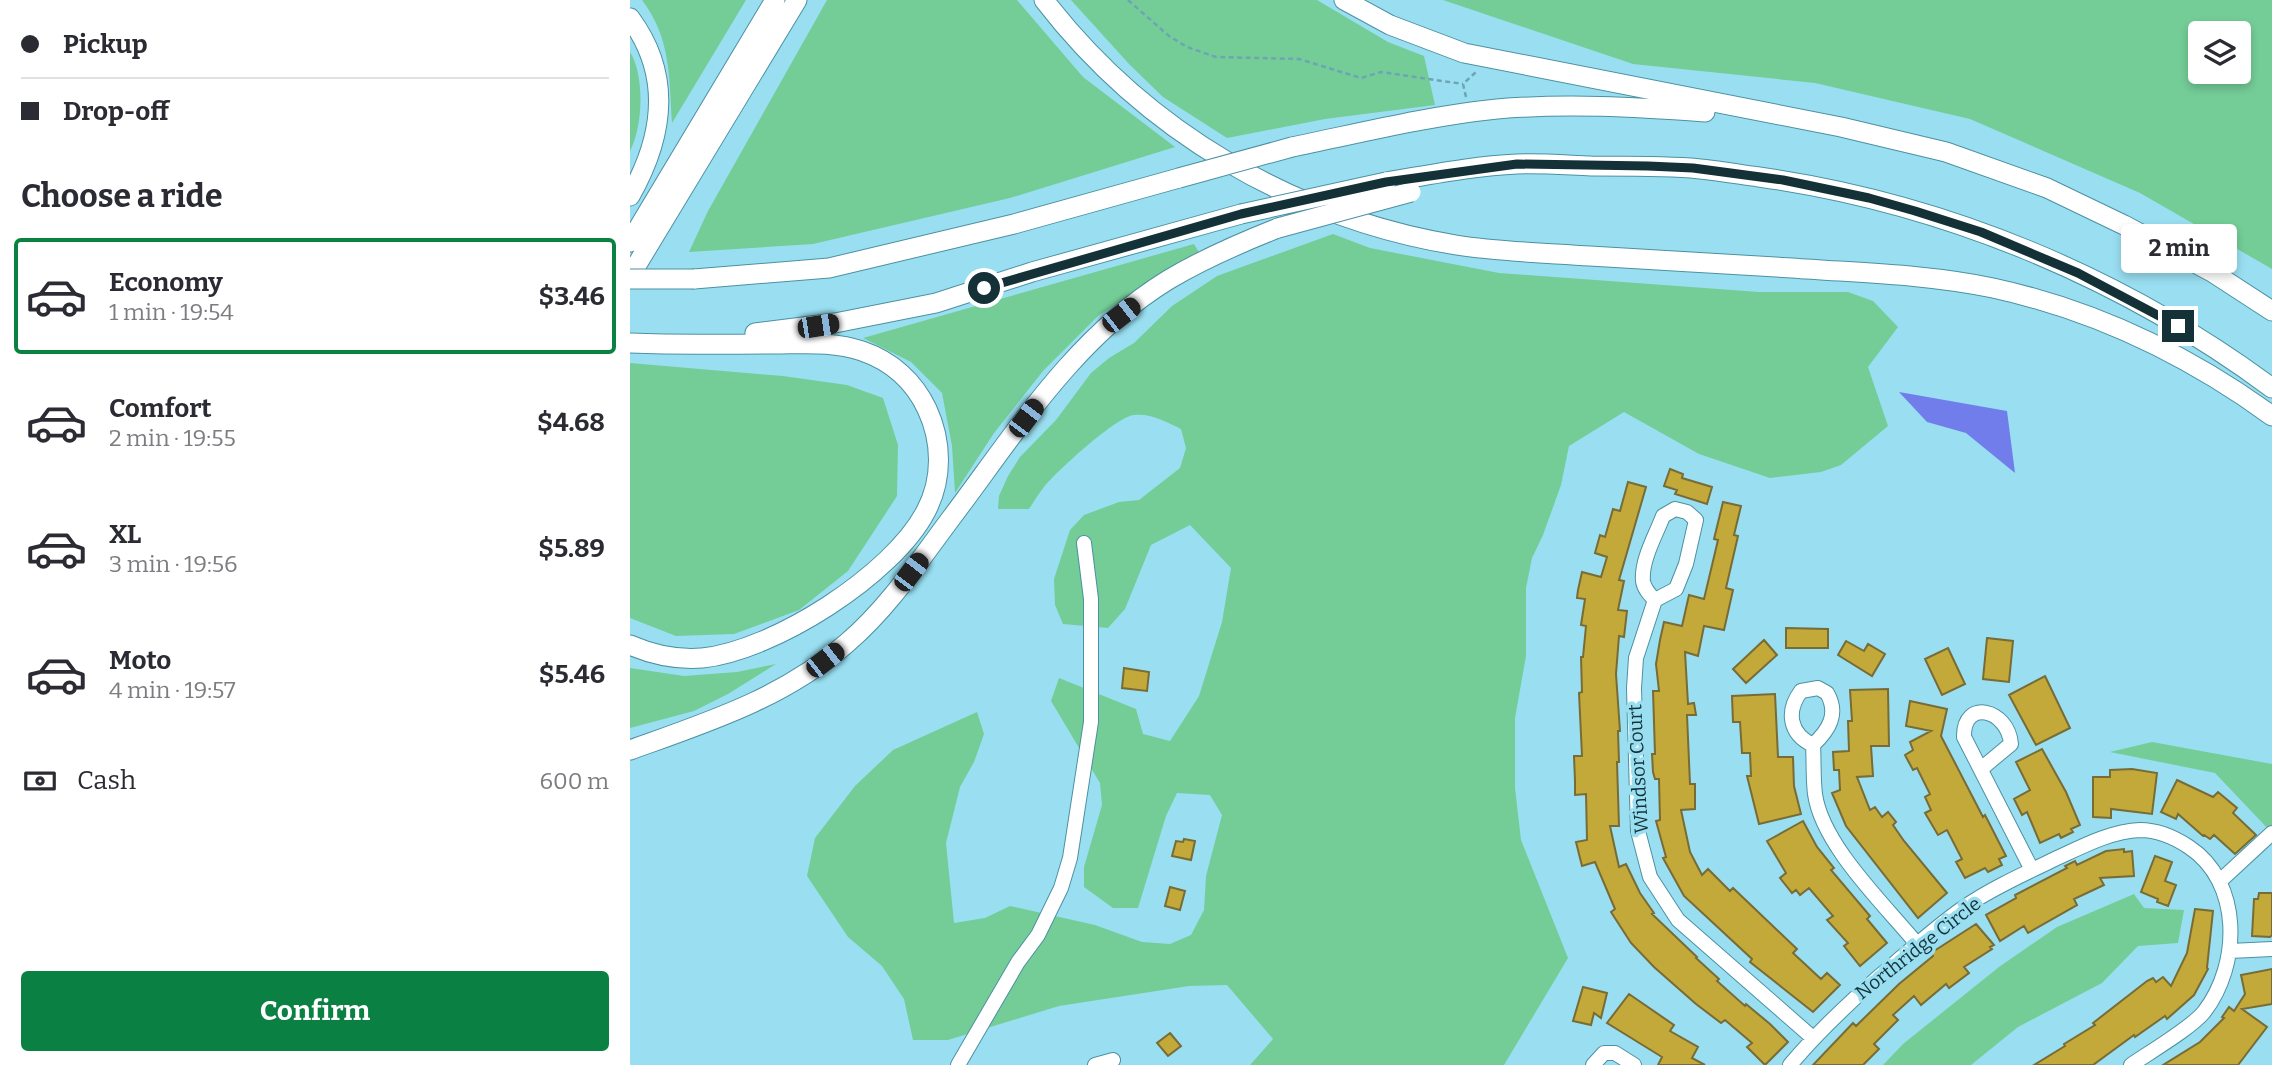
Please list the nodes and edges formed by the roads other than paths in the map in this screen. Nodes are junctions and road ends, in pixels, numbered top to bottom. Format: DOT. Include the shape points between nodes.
graph roads {
  1 [pos="775,0"];
  2 [pos="797,0"];
  3 [pos="1044,0"];
  4 [pos="1344,0"];
  5 [pos="630,18"];
  6 [pos="1841,127"];
  7 [pos="1588,166"];
  8 [pos="630,196"];
  9 [pos="639,244"];
  10 [pos="630,280"];
  11 [pos="2272,311"];
  12 [pos="630,343"];
  13 [pos="692,344"];
  14 [pos="2272,388"];
  15 [pos="2272,416"];
  16 [pos="1084,543"];
  17 [pos="1655,600"];
  18 [pos="630,645"];
  19 [pos="1813,745"];
  20 [pos="630,750"];
  21 [pos="1981,769"];
  22 [pos="2272,833"];
  23 [pos="2032,870"];
  24 [pos="2220,881"];
  25 [pos="1917,944"];
  26 [pos="2272,949"];
  27 [pos="2230,951"];
  28 [pos="1812,1038"];
  29 [pos="1113,1060"];
  30 [pos="958,1065"];
  31 [pos="1095,1065"];
  32 [pos="1593,1065"];
  33 [pos="1634,1065"];
  34 [pos="1790,1065"];
  35 [pos="2131,1065"];
  1 -- 9 [label="highway"];
  2 -- 9 [label="highway"];
  3 -- 15 [label="highway" via="1103,67 1176,129 1254,178 1340,215 1398,233 1479,248 1919,277 1993,288 2065,308 2134,335 2201,368"];
  4 -- 6 [label="highway" via="1416,37 1490,59"];
  5 -- 8 [label="highway" via="650,54 659,104 652,151"];
  6 -- 10 [label="highway, bridge" via="1603,105 1496,109 1292,147 1001,228 829,268"];
  6 -- 11 [label="highway" via="1945,152 2047,188 2212,272"];
  7 -- 13 [label="highway, bridge" via="1517,164 1386,182 1241,214 936,303"];
  7 -- 14 [label="highway" via="1693,168 1783,180 1869,198 1961,225 2116,291 2197,337"];
  7 -- 20 [label="highway, bridge" via="1411,192 1278,228 1178,275 1099,333 1066,367 895,594 845,645 788,686 747,708"];
  9 -- 10 [label="highway"];
  12 -- 13 [label="highway"];
  13 -- 18 [label="highway" via="839,345 885,361 914,388 929,413 938,443 936,485 919,523 888,557 838,600 790,628 704,658 671,657"];
  16 -- 30 [label="street" via="1091,599 1091,722 1070,858 1038,935"];
  17 -- 17 [label="street" via="1676,589 1686,564 1696,520 1688,512 1675,509 1662,516 1643,583"];
  17 -- 28 [label="street, Windsor Court" via="1636,658 1634,688 1638,831 1650,877 1678,920"];
  19 -- 25 [label="street" via="1815,796 1825,828"];
  21 -- 23 [label="street"];
  22 -- 24 [label="street"];
  23 -- 24 [label="street, Northridge Circle" via="2082,846 2142,830 2161,832 2203,856"];
  23 -- 25 [label="street, Northridge Circle" via="1967,905"];
  24 -- 27 [label="street, Northridge Circle" via="2230,915"];
  25 -- 28 [label="street, Northridge Circle"];
  26 -- 27 [label="street"];
  27 -- 35 [label="street, Northridge Circle" via="2220,983 2203,1013"];
  28 -- 34 [label="street, Northridge Circle"];
  29 -- 31 [label="street"];
  32 -- 33 [label="street" via="1604,1053 1615,1053"];
}
